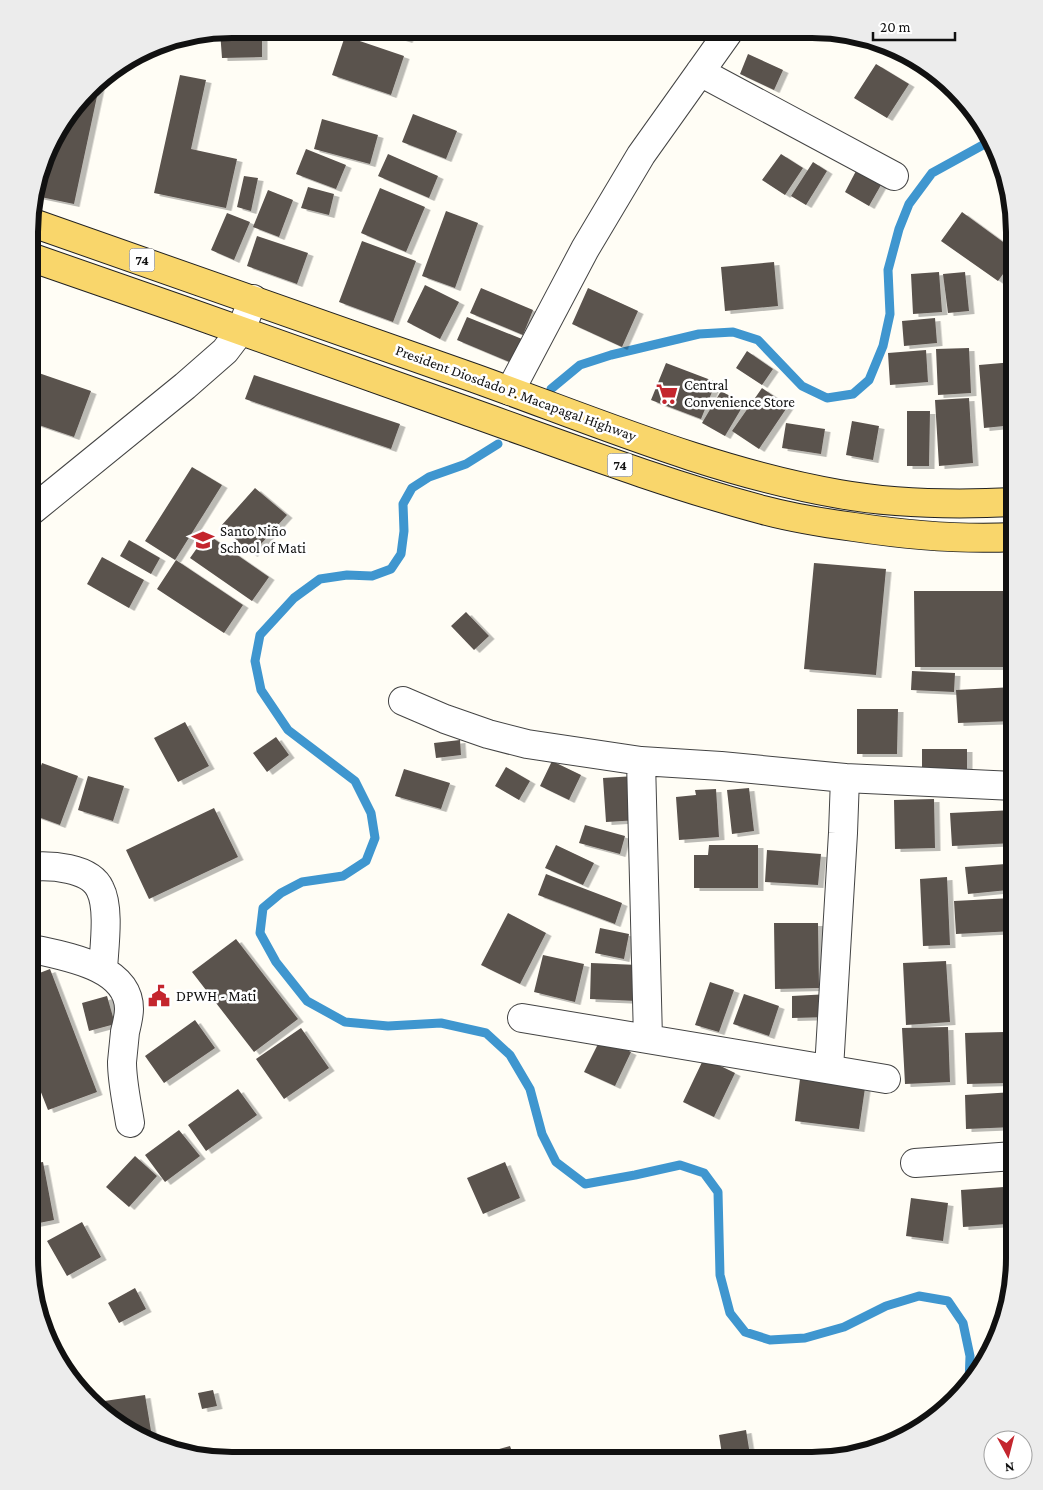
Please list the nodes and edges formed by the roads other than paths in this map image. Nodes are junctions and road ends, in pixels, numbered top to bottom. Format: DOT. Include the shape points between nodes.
graph roads {
  1 [pos="721,38"];
  2 [pos="700,72"];
  3 [pos="894,176"];
  4 [pos="38,225"];
  5 [pos="38,260"];
  6 [pos="253,299"];
  7 [pos="241,330"];
  8 [pos="510,391"];
  9 [pos="1006,502"];
  10 [pos="38,505"];
  11 [pos="1006,537"];
  12 [pos="404,701"];
  13 [pos="640,761"];
  14 [pos="845,778"];
  15 [pos="1006,786"];
  16 [pos="38,866"];
  17 [pos="38,950"];
  18 [pos="103,970"];
  19 [pos="522,1018"];
  20 [pos="648,1039"];
  21 [pos="829,1069"];
  22 [pos="886,1079"];
  23 [pos="130,1123"];
  24 [pos="1006,1157"];
  25 [pos="915,1163"];
  1 -- 2 [label="street"];
  2 -- 3 [label="street"];
  2 -- 8 [label="street" via="641,155 585,249"];
  4 -- 6 [label="main road, President Diosdado P. Macapagal Highway / 74"];
  5 -- 7 [label="main road, 74"];
  6 -- 7 [label="street"];
  6 -- 8 [label="main road, President Diosdado P. Macapagal Highway / 74"];
  7 -- 10 [label="street" via="225,351"];
  7 -- 11 [label="main road, 74" via="603,459 764,510 883,531"];
  8 -- 9 [label="main road, President Diosdado P. Macapagal Highway / 74" via="734,470 806,488 889,500"];
  12 -- 13 [label="street" via="445,719 527,744"];
  13 -- 14 [label="street"];
  13 -- 20 [label="street"];
  14 -- 15 [label="street"];
  14 -- 21 [label="street"];
  16 -- 18 [label="street" via="67,868 88,876 100,888 106,928"];
  17 -- 18 [label="street"];
  18 -- 23 [label="street" via="127,995 129,1009 122,1076"];
  19 -- 20 [label="street"];
  20 -- 21 [label="street"];
  21 -- 22 [label="street"];
  24 -- 25 [label="street"];
}
